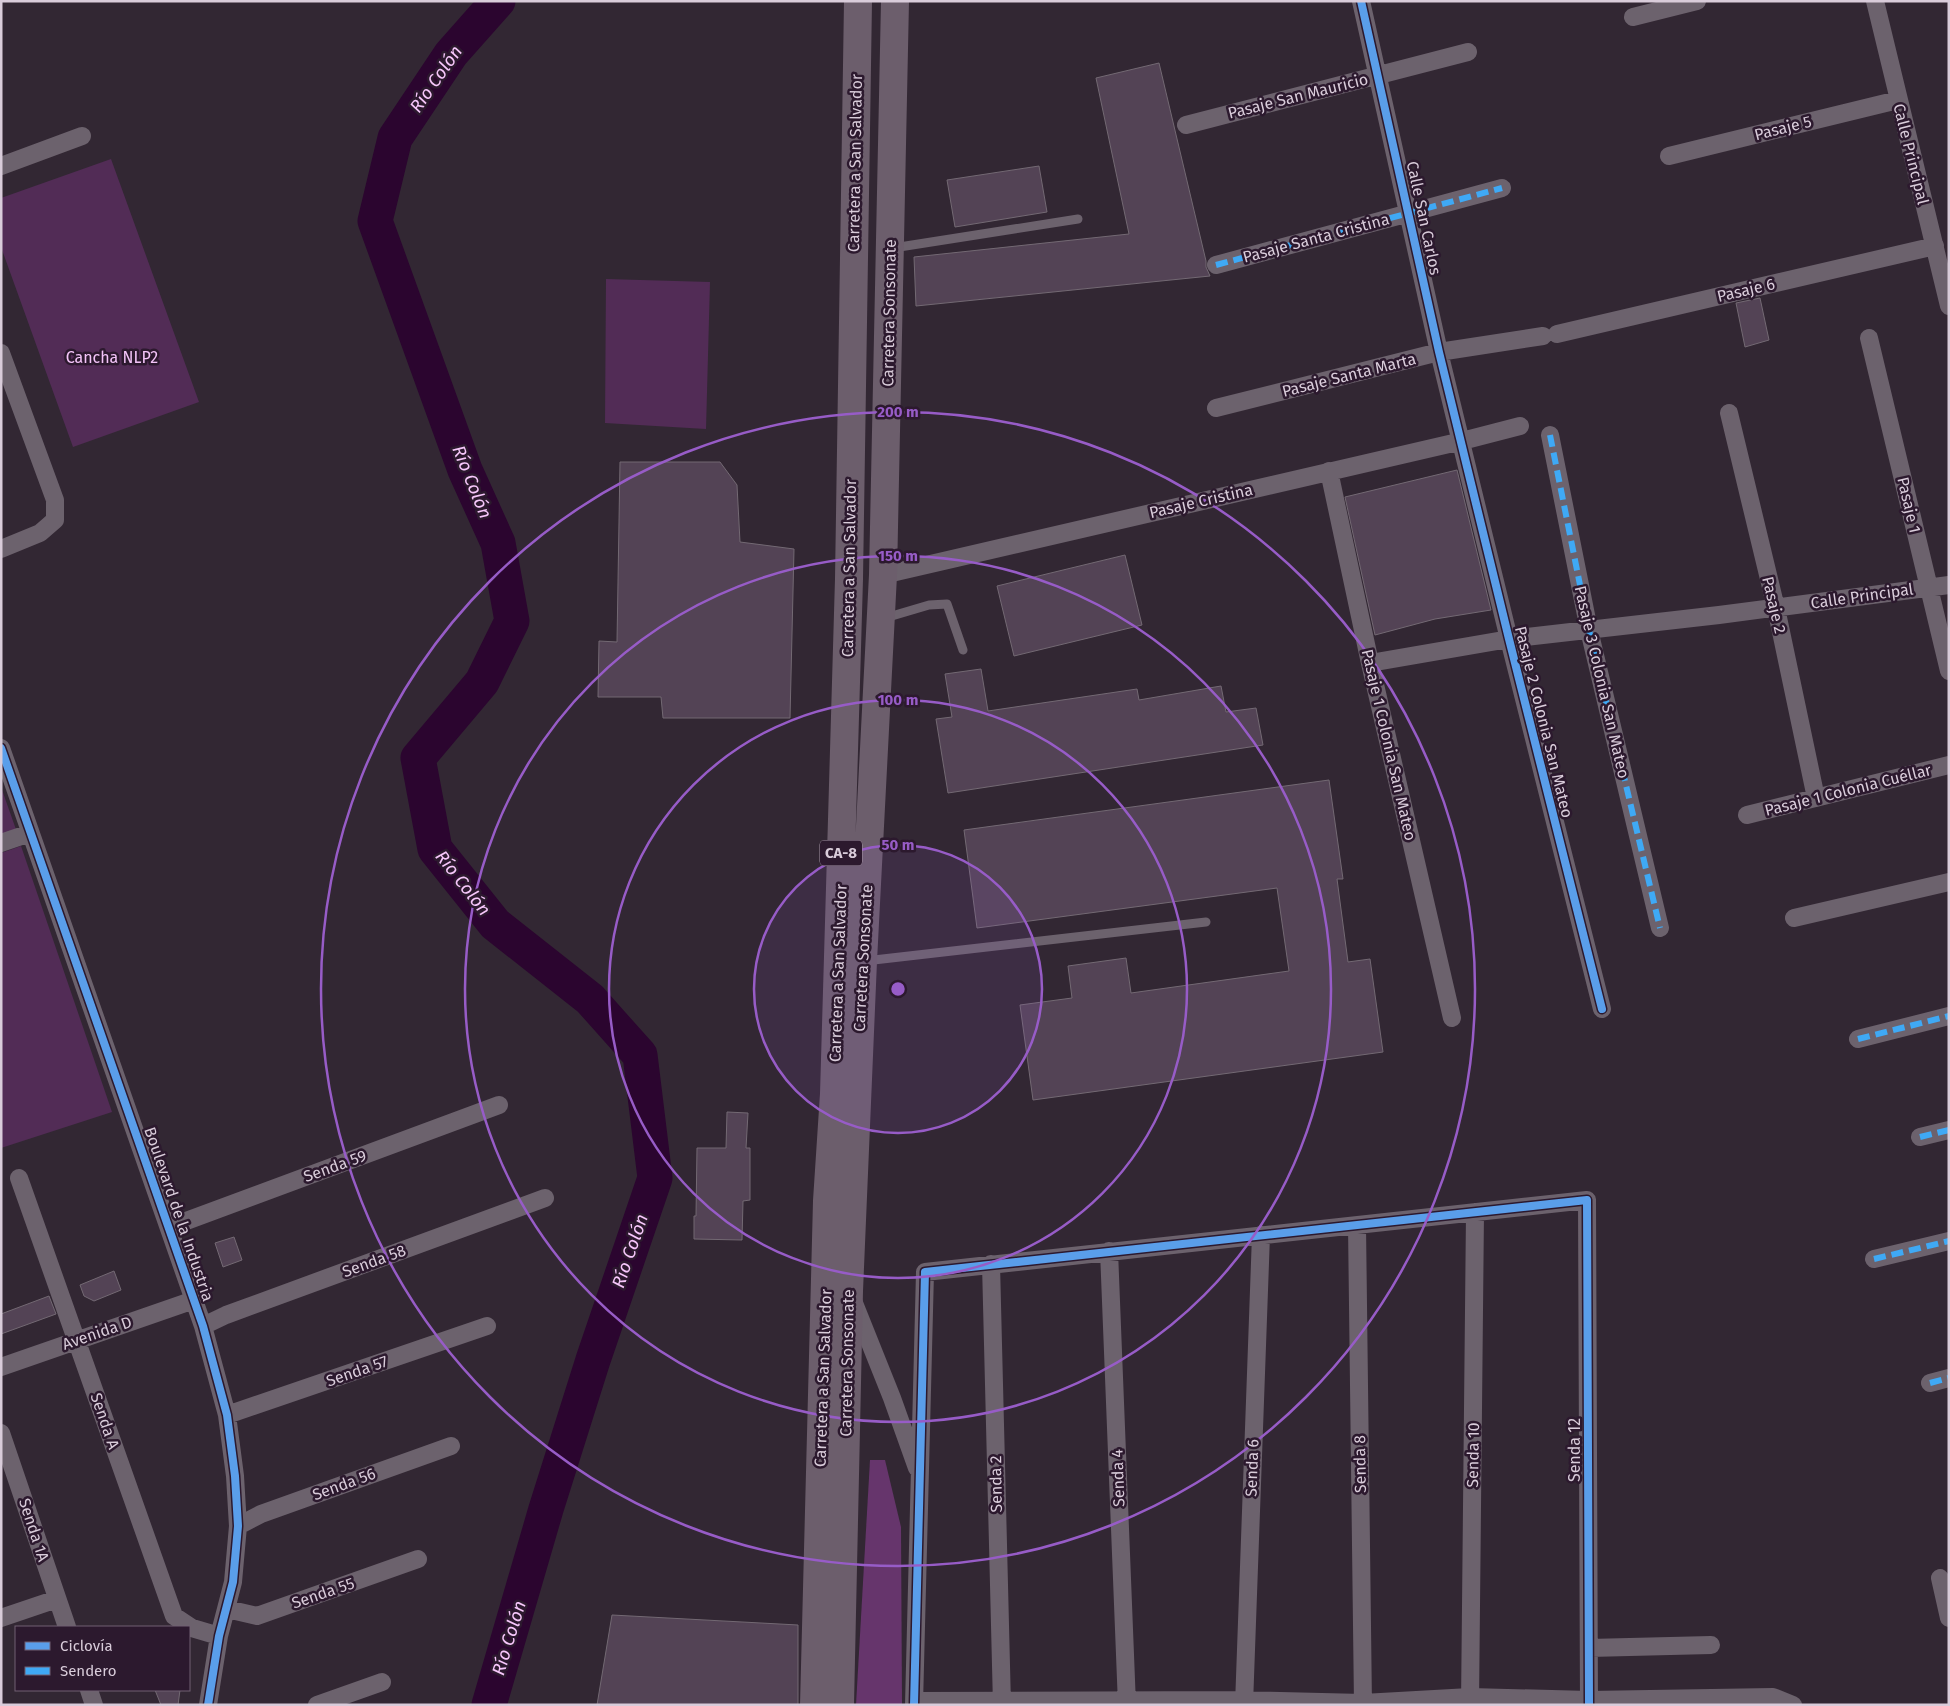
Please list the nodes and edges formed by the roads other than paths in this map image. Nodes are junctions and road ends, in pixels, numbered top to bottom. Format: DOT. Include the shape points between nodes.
graph roads {
  1 [pos="858,1"];
  2 [pos="895,1"];
  3 [pos="1361,1"];
  4 [pos="1697,1"];
  5 [pos="1875,1"];
  6 [pos="1633,17"];
  7 [pos="1468,52"];
  8 [pos="1379,75"];
  9 [pos="1898,100"];
  10 [pos="1186,125"];
  11 [pos="82,136"];
  12 [pos="1669,156"];
  13 [pos="1,166"];
  14 [pos="1502,188"];
  15 [pos="1409,213"];
  16 [pos="1078,219"];
  17 [pos="1935,246"];
  18 [pos="890,248"];
  19 [pos="1216,265"];
  20 [pos="1949,306"];
  21 [pos="1550,335"];
  22 [pos="1869,338"];
  23 [pos="1439,352"];
  24 [pos="1,353"];
  25 [pos="1216,408"];
  26 [pos="1729,413"];
  27 [pos="1520,426"];
  28 [pos="1550,435"];
  29 [pos="1462,441"];
  30 [pos="1329,471"];
  31 [pos="1,549"];
  32 [pos="883,576"];
  33 [pos="1949,585"];
  34 [pos="1928,587"];
  35 [pos="1776,608"];
  36 [pos="880,620"];
  37 [pos="1588,630"];
  38 [pos="1509,640"];
  39 [pos="963,650"];
  40 [pos="1370,663"];
  41 [pos="1949,671"];
  42 [pos="1,748"];
  43 [pos="1949,765"];
  44 [pos="1816,798"];
  45 [pos="1747,815"];
  46 [pos="30,833"];
  47 [pos="1,843"];
  48 [pos="1949,882"];
  49 [pos="1794,918"];
  50 [pos="1206,922"];
  51 [pos="1660,928"];
  52 [pos="862,961"];
  53 [pos="1602,1009"];
  54 [pos="1949,1016"];
  55 [pos="1452,1018"];
  56 [pos="1858,1039"];
  57 [pos="500,1105"];
  58 [pos="1949,1130"];
  59 [pos="1920,1136"];
  60 [pos="19,1178"];
  61 [pos="545,1198"];
  62 [pos="1475,1212"];
  63 [pos="1357,1225"];
  64 [pos="170,1227"];
  65 [pos="1261,1235"];
  66 [pos="1949,1241"];
  67 [pos="1109,1252"];
  68 [pos="1874,1259"];
  69 [pos="991,1264"];
  70 [pos="848,1290"];
  71 [pos="194,1300"];
  72 [pos="203,1326"];
  73 [pos="487,1326"];
  74 [pos="77,1340"];
  75 [pos="1,1367"];
  76 [pos="1949,1378"];
  77 [pos="1930,1383"];
  78 [pos="227,1415"];
  79 [pos="1,1433"];
  80 [pos="451,1446"];
  81 [pos="921,1480"];
  82 [pos="238,1526"];
  83 [pos="418,1560"];
  84 [pos="1940,1578"];
  85 [pos="57,1599"];
  86 [pos="228,1609"];
  87 [pos="1,1618"];
  88 [pos="1949,1618"];
  89 [pos="67,1626"];
  90 [pos="189,1626"];
  91 [pos="190,1627"];
  92 [pos="219,1636"];
  93 [pos="1711,1645"];
  94 [pos="1589,1648"];
  95 [pos="382,1682"];
  96 [pos="89,1691"];
  97 [pos="1470,1701"];
  98 [pos="1589,1702"];
  99 [pos="914,1703"];
  100 [pos="1002,1703"];
  101 [pos="1127,1703"];
  102 [pos="1244,1703"];
  103 [pos="1363,1704"];
  104 [pos="94,1705"];
  105 [pos="208,1705"];
  106 [pos="317,1705"];
  107 [pos="814,1705"];
  108 [pos="840,1705"];
  109 [pos="1793,1705"];
  1 -- 107 [label="highway, Carretera a San Salvador / CA-8" via="849,579 834,1094 827,1202"];
  2 -- 18 [label="highway, Carretera Sonsonate / CA-8"];
  3 -- 8 [label="street, Calle San Carlos"];
  4 -- 6 [label="street"];
  5 -- 9 [label="street, Calle Principal"];
  7 -- 8 [label="street, Pasaje San Mauricio"];
  8 -- 10 [label="street, Pasaje San Mauricio"];
  8 -- 15 [label="street, Calle San Carlos"];
  9 -- 12 [label="street, Pasaje 5"];
  9 -- 17 [label="street, Calle Principal"];
  11 -- 13 [label="street"];
  14 -- 15 [label="street, Pasaje Santa Cristina"];
  15 -- 19 [label="street, Pasaje Santa Cristina"];
  15 -- 23 [label="street, Calle San Carlos"];
  16 -- 18 [label="lane"];
  17 -- 20 [label="street, Calle Principal"];
  17 -- 21 [label="street, Pasaje 6"];
  18 -- 32 [label="highway, Carretera Sonsonate / CA-8"];
  21 -- 23 [label="street, Pasaje Santa Marta"];
  22 -- 34 [label="street, Pasaje 1"];
  23 -- 25 [label="street, Pasaje Santa Marta"];
  23 -- 29 [label="street, Calle San Carlos"];
  24 -- 31 [label="street" via="55,500 55,520 40,533"];
  26 -- 35 [label="street, Pasaje 2"];
  27 -- 29 [label="street, Pasaje Cristina"];
  28 -- 37 [label="street, Pasaje 3 Colonia San Mateo"];
  29 -- 30 [label="street, Pasaje Cristina"];
  29 -- 38 [label="street, Pasaje 2 Colonia San Mateo"];
  30 -- 32 [label="street, Pasaje Cristina"];
  30 -- 40 [label="street, Pasaje 1 Colonia San Mateo"];
  32 -- 36 [label="highway, Carretera Sonsonate / CA-8"];
  33 -- 34 [label="street, Calle Principal"];
  34 -- 35 [label="street, Calle Principal"];
  34 -- 41 [label="street, Pasaje 1"];
  35 -- 37 [label="street, Calle Principal"];
  35 -- 44 [label="street, Pasaje 2"];
  36 -- 39 [label="lane" via="929,605 947,604"];
  36 -- 52 [label="highway, Carretera Sonsonate / CA-8"];
  37 -- 38 [label="street, Calle Principal"];
  37 -- 51 [label="street, Pasaje 3 Colonia San Mateo"];
  38 -- 40 [label="street, Calle Principal"];
  38 -- 53 [label="street, Pasaje 2 Colonia San Mateo"];
  40 -- 55 [label="street, Pasaje 1 Colonia San Mateo"];
  42 -- 46 [label="street, Boulevard de la Industria"];
  43 -- 44 [label="street, Pasaje 1 Colonia Cuéllar"];
  44 -- 45 [label="street, Pasaje 1 Colonia Cuéllar"];
  46 -- 47 [label="street"];
  46 -- 64 [label="street, Boulevard de la Industria"];
  48 -- 49 [label="street"];
  50 -- 52 [label="lane"];
  52 -- 70 [label="highway, Carretera Sonsonate / CA-8"];
  54 -- 56 [label="street"];
  57 -- 64 [label="street, Senda 59"];
  58 -- 59 [label="street"];
  60 -- 74 [label="street, Senda A"];
  61 -- 72 [label="street, Senda 58"];
  62 -- 63 [label="street"];
  62 -- 94 [label="street, Senda 12" via="1587,1200"];
  62 -- 97 [label="street, Senda 10"];
  63 -- 65 [label="street"];
  63 -- 103 [label="street, Senda 8"];
  64 -- 71 [label="street, Boulevard de la Industria"];
  65 -- 67 [label="street"];
  65 -- 102 [label="street, Senda 6"];
  66 -- 68 [label="street"];
  67 -- 69 [label="street"];
  67 -- 101 [label="street, Senda 4"];
  69 -- 81 [label="street" via="925,1272"];
  69 -- 100 [label="street, Senda 2"];
  70 -- 81 [label="street"];
  70 -- 108 [label="highway, Carretera Sonsonate / CA-8"];
  71 -- 72 [label="street, Boulevard de la Industria"];
  71 -- 74 [label="street, Avenida D"];
  72 -- 78 [label="street, Boulevard de la Industria"];
  73 -- 78 [label="street, Senda 57"];
  74 -- 75 [label="street, Avenida D"];
  74 -- 90 [label="street, Senda A" via="174,1616"];
  76 -- 77 [label="street"];
  78 -- 82 [label="street, Boulevard de la Industria"];
  79 -- 85 [label="street, Senda 1A"];
  80 -- 82 [label="street, Senda 56" via="261,1514"];
  81 -- 99 [label="street"];
  82 -- 86 [label="street, Boulevard de la Industria"];
  83 -- 86 [label="street, Senda 55" via="257,1616"];
  84 -- 88 [label="street"];
  85 -- 87 [label="street"];
  85 -- 89 [label="street, Senda 1A"];
  86 -- 92 [label="street, Boulevard de la Industria"];
  91 -- 92 [label="street, Senda A"];
  92 -- 105 [label="street, Boulevard de la Industria"];
  93 -- 94 [label="street"];
  94 -- 98 [label="street, Senda 12"];
  95 -- 106 [label="street"];
  96 -- 104 [label="street"];
  97 -- 98 [label="street"];
  97 -- 103 [label="street"];
  98 -- 109 [label="street" via="1773,1697"];
  99 -- 100 [label="street"];
  100 -- 101 [label="street"];
  101 -- 102 [label="street"];
  102 -- 103 [label="street"];
}
